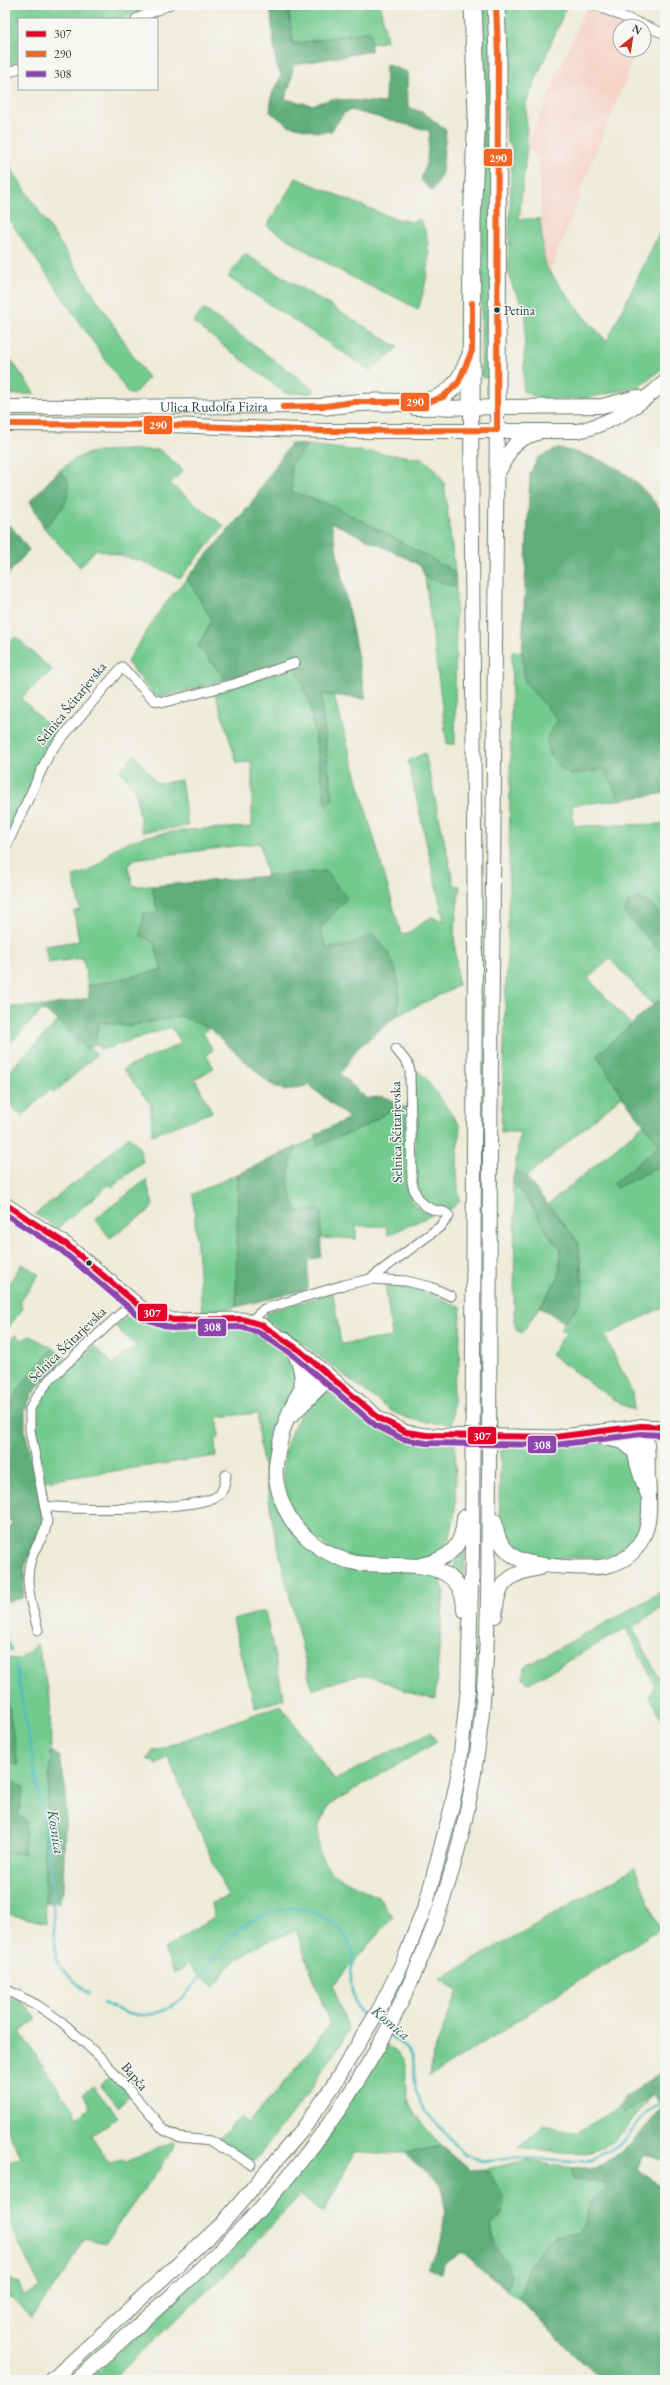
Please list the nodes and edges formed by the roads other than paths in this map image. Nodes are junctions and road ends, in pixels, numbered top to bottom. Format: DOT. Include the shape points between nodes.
graph roads {
  1 [pos="169,5"];
  2 [pos="473,5"];
  3 [pos="496,5"];
  4 [pos="595,5"];
  5 [pos="138,18"];
  6 [pos="665,34"];
  7 [pos="18,68"];
  8 [pos="5,74"];
  9 [pos="472,351"];
  10 [pos="661,385"];
  11 [pos="326,406"];
  12 [pos="5,407"];
  13 [pos="497,408"];
  14 [pos="471,409"];
  15 [pos="5,424"];
  16 [pos="471,430"];
  17 [pos="497,430"];
  18 [pos="545,430"];
  19 [pos="497,475"];
  20 [pos="295,663"];
  21 [pos="5,849"];
  22 [pos="396,1049"];
  23 [pos="5,1204"];
  24 [pos="370,1279"];
  25 [pos="451,1296"];
  26 [pos="133,1302"];
  27 [pos="252,1320"];
  28 [pos="285,1339"];
  29 [pos="328,1375"];
  30 [pos="302,1390"];
  31 [pos="289,1418"];
  32 [pos="641,1426"];
  33 [pos="665,1427"];
  34 [pos="587,1434"];
  35 [pos="636,1453"];
  36 [pos="226,1475"];
  37 [pos="488,1482"];
  38 [pos="472,1488"];
  39 [pos="648,1495"];
  40 [pos="45,1506"];
  41 [pos="416,1565"];
  42 [pos="550,1566"];
  43 [pos="38,1630"];
  44 [pos="470,1646"];
  45 [pos="486,1651"];
  46 [pos="5,1989"];
  47 [pos="251,2164"];
  48 [pos="52,2380"];
  49 [pos="77,2380"];
  1 -- 5 [label="street"];
  2 -- 9 [label="highway" via="477,113 472,221"];
  3 -- 13 [label="highway"];
  4 -- 6 [label="street"];
  7 -- 8 [label="street"];
  9 -- 11 [label="highway" via="458,383 450,392 436,400 414,403 354,402"];
  9 -- 14 [label="highway"];
  10 -- 13 [label="main road, Ulica Rudolfa Fizira" via="620,403 602,406"];
  10 -- 18 [label="main road, Ulica Rudolfa Fizira" via="623,412 590,428 578,431"];
  11 -- 12 [label="main road, Ulica Rudolfa Fizira"];
  11 -- 14 [label="main road, Ulica Rudolfa Fizira"];
  13 -- 14 [label="main road, Ulica Rudolfa Fizira"];
  13 -- 17 [label="main road"];
  14 -- 16 [label="main road"];
  15 -- 16 [label="main road, Ulica Rudolfa Fizira" via="324,431"];
  16 -- 17 [label="main road, Ulica Rudolfa Fizira"];
  16 -- 38 [label="main road" via="475,912"];
  17 -- 18 [label="main road, Ulica Rudolfa Fizira"];
  17 -- 19 [label="main road"];
  18 -- 19 [label="main road" via="527,435 514,444"];
  19 -- 37 [label="main road"];
  20 -- 21 [label="street, Selnica Šćitarjevska" via="241,682 165,702 154,700 122,667 50,752"];
  22 -- 24 [label="street, Selnica Šćitarjevska" via="408,1064 410,1071 414,1193 426,1206 445,1212 449,1216 441,1226"];
  23 -- 26 [label="street" via="66,1244"];
  24 -- 25 [label="street, Selnica Šćitarjevska" via="406,1281 431,1287"];
  24 -- 27 [label="street, Selnica Šćitarjevska" via="264,1309"];
  26 -- 27 [label="street" via="144,1310 173,1320"];
  26 -- 40 [label="street, Selnica Šćitarjevska" via="50,1379 30,1408 30,1430"];
  27 -- 28 [label="street"];
  28 -- 29 [label="street"];
  28 -- 30 [label="main road" via="296,1354 302,1369"];
  29 -- 30 [label="main road" via="320,1373 312,1377"];
  29 -- 31 [label="main road"];
  29 -- 34 [label="street, bridge" via="379,1418 406,1432 426,1435 512,1436"];
  30 -- 31 [label="main road"];
  31 -- 41 [label="main road" via="279,1440 276,1477 283,1503 299,1530 315,1545 346,1560 364,1564"];
  32 -- 33 [label="street"];
  32 -- 34 [label="street"];
  32 -- 35 [label="main road" via="635,1438"];
  32 -- 39 [label="main road" via="645,1435"];
  34 -- 35 [label="main road" via="623,1442"];
  35 -- 39 [label="main road"];
  36 -- 40 [label="street" via="223,1490 218,1496 182,1504 149,1508"];
  37 -- 42 [label="main road" via="494,1497 497,1534 505,1549 524,1562"];
  37 -- 45 [label="main road" via="490,1554"];
  38 -- 41 [label="main road" via="465,1510 463,1533 455,1548 439,1561"];
  38 -- 44 [label="main road"];
  39 -- 42 [label="main road" via="646,1532 628,1556 600,1567"];
  40 -- 43 [label="street, Selnica Šćitarjevska" via="47,1528 33,1554 28,1570 29,1602"];
  41 -- 44 [label="main road" via="442,1572 457,1584 462,1596 465,1632"];
  42 -- 45 [label="main road" via="522,1571 504,1583 496,1602 494,1629"];
  44 -- 48 [label="main road" via="460,1764 426,1904 404,1960 363,2038 303,2129 222,2224"];
  45 -- 49 [label="main road" via="477,1752 460,1845 443,1904 395,2015 378,2047 316,2141 238,2232"];
  46 -- 47 [label="street, Bapča" via="37,2005 63,2023 101,2058 164,2130 180,2138 212,2141"];
}
